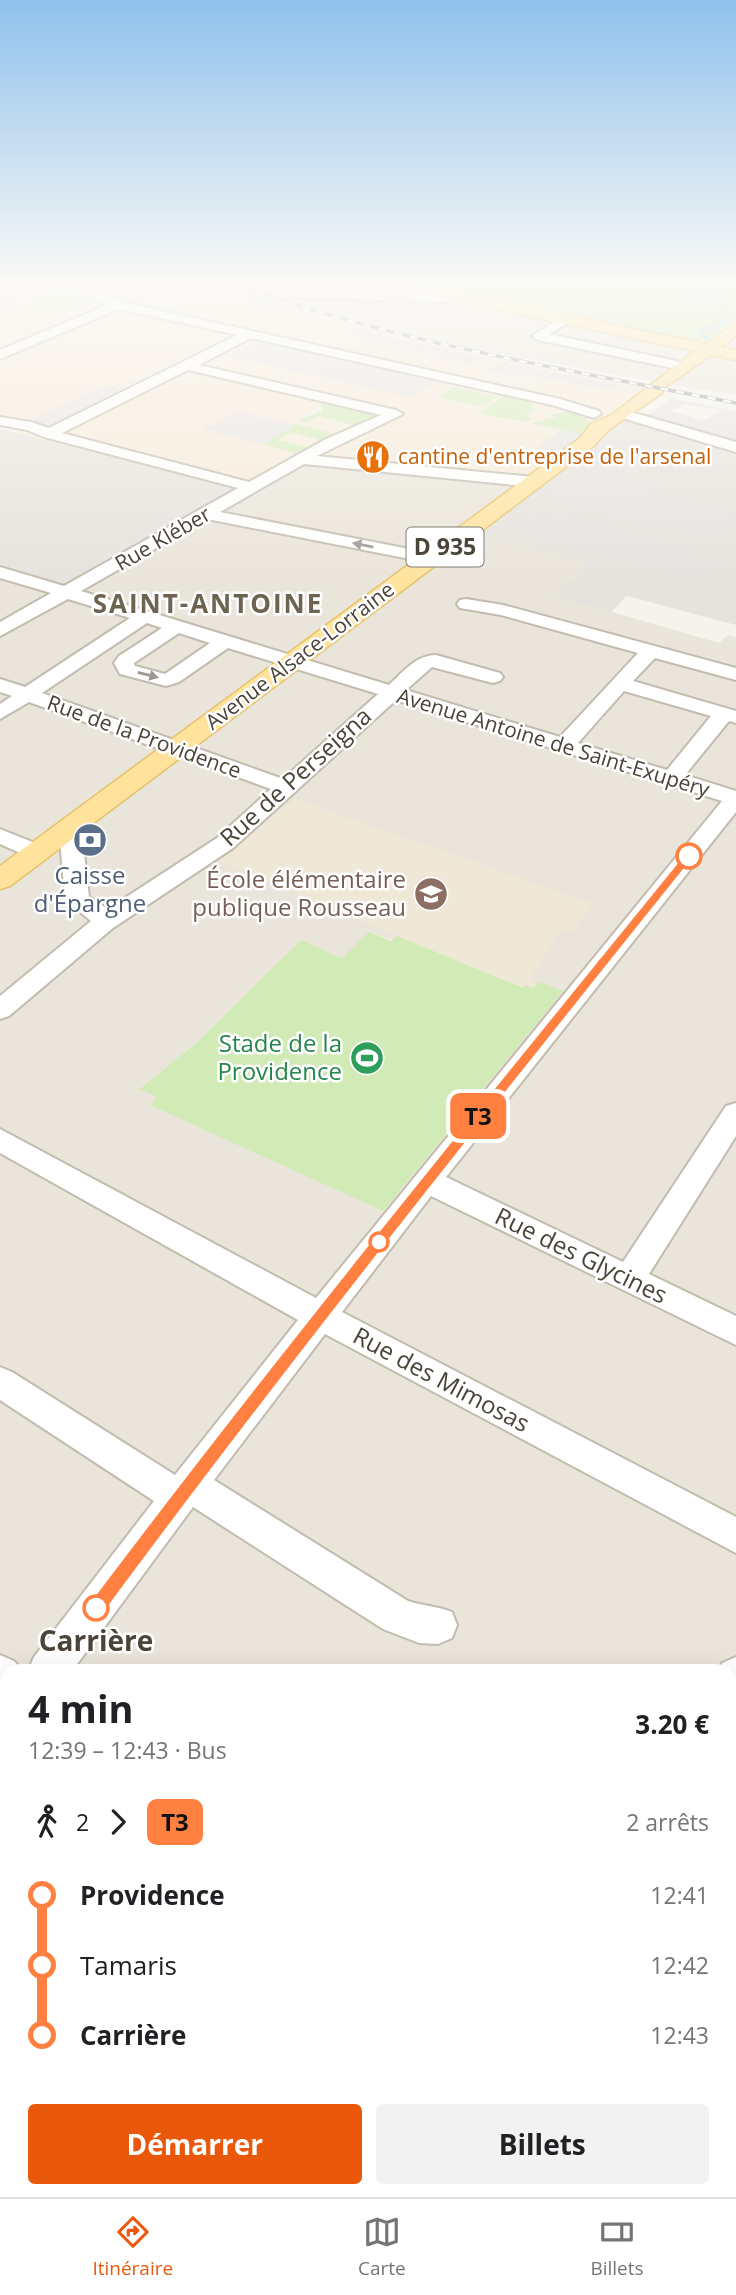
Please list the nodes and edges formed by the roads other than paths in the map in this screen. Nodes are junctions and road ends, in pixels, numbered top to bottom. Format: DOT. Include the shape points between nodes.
graph roads {
  1 [pos="151,384"];
  2 [pos="263,384"];
  3 [pos="473,384"];
  4 [pos="662,384"];
  5 [pos="609,416"];
  6 [pos="0,421"];
  7 [pos="49,434"];
  8 [pos="736,447"];
  9 [pos="300,459"];
  10 [pos="534,482"];
  11 [pos="251,487"];
  12 [pos="205,514"];
  13 [pos="430,558"];
  14 [pos="0,572"];
  15 [pos="67,593"];
  16 [pos="466,604"];
  17 [pos="143,617"];
  18 [pos="175,627"];
  19 [pos="0,630"];
  20 [pos="224,642"];
  21 [pos="650,651"];
  22 [pos="289,663"];
  23 [pos="736,674"];
  24 [pos="486,675"];
  25 [pos="620,684"];
  26 [pos="0,685"];
  27 [pos="390,693"];
  28 [pos="27,695"];
  29 [pos="0,713"];
  30 [pos="730,716"];
  31 [pos="563,746"];
  32 [pos="178,749"];
  33 [pos="671,779"];
  34 [pos="288,788"];
  35 [pos="736,798"];
  36 [pos="69,827"];
  37 [pos="0,836"];
  38 [pos="37,852"];
  39 [pos="0,880"];
  40 [pos="104,923"];
  41 [pos="0,1010"];
  42 [pos="736,1113"];
  43 [pos="0,1140"];
  44 [pos="426,1181"];
  45 [pos="629,1279"];
  46 [pos="320,1316"];
  47 [pos="736,1331"];
  48 [pos="0,1382"];
  49 [pos="185,1491"];
  50 [pos="736,1536"];
  51 [pos="438,1625"];
  52 [pos="64,1664"];
  1 -- 7 [label="street"];
  2 -- 9 [label="street, Rue Kléber" via="396,414"];
  3 -- 5 [label="street"];
  4 -- 5 [label="main road, Avenue Alsace-Lorraine / D 935"];
  5 -- 8 [label="street"];
  5 -- 10 [label="main road, Avenue Alsace-Lorraine / D 935" via="587,442"];
  6 -- 7 [label="street"];
  7 -- 11 [label="street"];
  9 -- 10 [label="street"];
  9 -- 11 [label="street, Rue Kléber"];
  10 -- 13 [label="main road, Avenue Alsace-Lorraine / D 935"];
  11 -- 12 [label="street, Rue Kléber"];
  13 -- 12 [label="street, one-way"];
  12 -- 15 [label="street, Rue Kléber"];
  13 -- 22 [label="main road, Avenue Alsace-Lorraine / D 935"];
  14 -- 15 [label="street, Avenue Antoine de Saint-Exupéry"];
  15 -- 17 [label="street, Avenue Antoine de Saint-Exupéry"];
  15 -- 19 [label="street, Rue Kléber"];
  16 -- 21 [label="street"];
  17 -- 18 [label="street, Avenue Antoine de Saint-Exupéry"];
  17 -- 28 [label="street"];
  18 -- 20 [label="street, Avenue Antoine de Saint-Exupéry"];
  18 -- 20 [label="street, one-way" via="126,660 127,670 166,680"];
  20 -- 22 [label="street, Avenue Antoine de Saint-Exupéry"];
  21 -- 23 [label="street"];
  21 -- 25 [label="street"];
  22 -- 27 [label="street, Avenue Antoine de Saint-Exupéry"];
  22 -- 32 [label="main road, Avenue Alsace-Lorraine / D 935"];
  24 -- 27 [label="street, Rue de Perseigna" via="426,661"];
  25 -- 30 [label="street"];
  25 -- 31 [label="street"];
  26 -- 28 [label="street, Rue de la Providence"];
  27 -- 31 [label="street, Avenue Antoine de Saint-Exupéry"];
  27 -- 34 [label="street, Rue de Perseigna"];
  28 -- 29 [label="street"];
  28 -- 32 [label="street, Rue de la Providence"];
  30 -- 33 [label="street"];
  31 -- 33 [label="street, Avenue Antoine de Saint-Exupéry"];
  32 -- 34 [label="street, Rue de la Providence"];
  32 -- 36 [label="main road, Avenue Alsace-Lorraine / D 935"];
  33 -- 35 [label="street, Avenue Antoine de Saint-Exupéry"];
  34 -- 40 [label="street, Rue de Perseigna" via="207,856"];
  35 -- 44 [label="street"];
  36 -- 38 [label="main road, Avenue Alsace-Lorraine / D 935"];
  36 -- 40 [label="street" via="77,900 99,913"];
  37 -- 38 [label="street"];
  38 -- 39 [label="main road, Avenue Alsace-Lorraine / D 935"];
  40 -- 41 [label="street, Rue de Perseigna"];
  42 -- 45 [label="street"];
  43 -- 46 [label="street, Rue des Mimosas"];
  44 -- 45 [label="street, Rue des Glycines"];
  44 -- 46 [label="street"];
  45 -- 47 [label="street, Rue des Glycines"];
  46 -- 49 [label="street"];
  46 -- 50 [label="street, Rue des Mimosas"];
  48 -- 49 [label="street"];
  49 -- 51 [label="street" via="397,1616"];
  49 -- 52 [label="street"];
}
